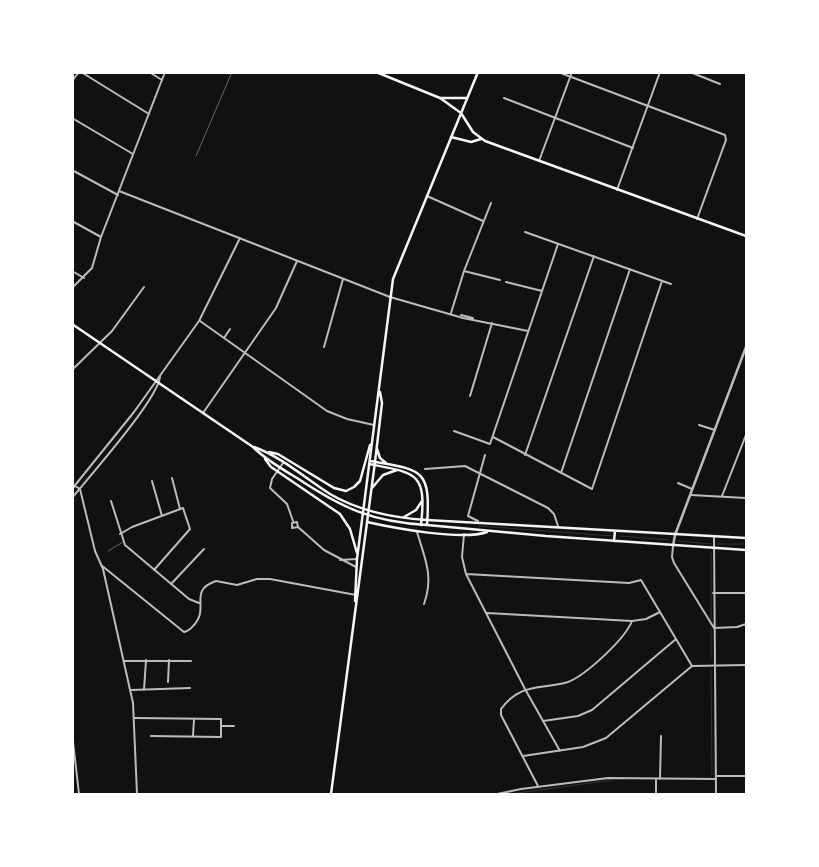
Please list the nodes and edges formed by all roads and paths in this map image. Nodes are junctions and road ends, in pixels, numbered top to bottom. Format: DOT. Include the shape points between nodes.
graph roads {
  1 [pos="80,72"];
  2 [pos="149,72"];
  3 [pos="165,72"];
  4 [pos="232,72"];
  5 [pos="376,72"];
  6 [pos="478,72"];
  7 [pos="558,72"];
  8 [pos="572,72"];
  9 [pos="660,72"];
  10 [pos="690,72"];
  11 [pos="570,77"];
  12 [pos="162,80"];
  13 [pos="72,81"];
  14 [pos="720,84"];
  15 [pos="440,98"];
  16 [pos="467,98"];
  17 [pos="504,98"];
  18 [pos="648,106"];
  19 [pos="461,113"];
  20 [pos="149,114"];
  21 [pos="72,118"];
  22 [pos="555,118"];
  23 [pos="451,136"];
  24 [pos="481,139"];
  25 [pos="633,148"];
  26 [pos="133,154"];
  27 [pos="196,156"];
  28 [pos="539,161"];
  29 [pos="72,170"];
  30 [pos="617,190"];
  31 [pos="119,191"];
  32 [pos="118,195"];
  33 [pos="427,196"];
  34 [pos="491,203"];
  35 [pos="697,219"];
  36 [pos="484,221"];
  37 [pos="72,222"];
  38 [pos="525,232"];
  39 [pos="746,236"];
  40 [pos="101,237"];
  41 [pos="240,238"];
  42 [pos="558,244"];
  43 [pos="594,256"];
  44 [pos="297,261"];
  45 [pos="630,269"];
  46 [pos="72,270"];
  47 [pos="464,271"];
  48 [pos="84,278"];
  49 [pos="343,278"];
  50 [pos="500,280"];
  51 [pos="662,281"];
  52 [pos="506,282"];
  53 [pos="671,284"];
  54 [pos="144,287"];
  55 [pos="72,288"];
  56 [pos="542,291"];
  57 [pos="390,297"];
  58 [pos="451,313"];
  59 [pos="199,321"];
  60 [pos="492,323"];
  61 [pos="72,324"];
  62 [pos="230,329"];
  63 [pos="528,331"];
  64 [pos="224,338"];
  65 [pos="101,343"];
  66 [pos="324,347"];
  67 [pos="746,347"];
  68 [pos="246,353"];
  69 [pos="72,370"];
  70 [pos="160,376"];
  71 [pos="156,380"];
  72 [pos="160,383"];
  73 [pos="380,391"];
  74 [pos="470,396"];
  75 [pos="203,412"];
  76 [pos="374,425"];
  77 [pos="699,425"];
  78 [pos="715,430"];
  79 [pos="454,431"];
  80 [pos="746,434"];
  81 [pos="373,435"];
  82 [pos="493,437"];
  83 [pos="111,441"];
  84 [pos="115,444"];
  85 [pos="253,447"];
  86 [pos="377,448"];
  87 [pos="267,452"];
  88 [pos="485,455"];
  89 [pos="525,455"];
  90 [pos="264,457"];
  91 [pos="283,463"];
  92 [pos="369,463"];
  93 [pos="375,464"];
  94 [pos="387,464"];
  95 [pos="280,467"];
  96 [pos="425,469"];
  97 [pos="398,470"];
  98 [pos="277,471"];
  99 [pos="480,472"];
  100 [pos="560,473"];
  101 [pos="172,478"];
  102 [pos="152,481"];
  103 [pos="678,483"];
  104 [pos="75,486"];
  105 [pos="372,488"];
  106 [pos="72,489"];
  107 [pos="80,489"];
  108 [pos="693,489"];
  109 [pos="691,496"];
  110 [pos="722,496"];
  111 [pos="72,498"];
  112 [pos="746,498"];
  113 [pos="423,500"];
  114 [pos="111,502"];
  115 [pos="180,509"];
  116 [pos="162,516"];
  117 [pos="403,517"];
  118 [pos="422,519"];
  119 [pos="427,520"];
  120 [pos="478,521"];
  121 [pos="293,522"];
  122 [pos="367,522"];
  123 [pos="421,525"];
  124 [pos="426,526"];
  125 [pos="558,526"];
  126 [pos="298,528"];
  127 [pos="416,530"];
  128 [pos="615,530"];
  129 [pos="489,531"];
  130 [pos="120,534"];
  131 [pos="464,534"];
  132 [pos="675,534"];
  133 [pos="714,538"];
  134 [pos="746,538"];
  135 [pos="123,542"];
  136 [pos="614,542"];
  137 [pos="673,546"];
  138 [pos="204,549"];
  139 [pos="714,549"];
  140 [pos="746,550"];
  141 [pos="108,551"];
  142 [pos="358,555"];
  143 [pos="357,559"];
  144 [pos="340,560"];
  145 [pos="101,565"];
  146 [pos="356,567"];
  147 [pos="154,570"];
  148 [pos="466,574"];
  149 [pos="171,584"];
  150 [pos="713,593"];
  151 [pos="746,593"];
  152 [pos="356,595"];
  153 [pos="200,603"];
  154 [pos="424,604"];
  155 [pos="660,612"];
  156 [pos="486,613"];
  157 [pos="632,621"];
  158 [pos="746,624"];
  159 [pos="714,628"];
  160 [pos="676,639"];
  161 [pos="146,660"];
  162 [pos="169,660"];
  163 [pos="124,661"];
  164 [pos="190,661"];
  165 [pos="746,665"];
  166 [pos="692,666"];
  167 [pos="714,666"];
  168 [pos="168,682"];
  169 [pos="190,688"];
  170 [pos="525,689"];
  171 [pos="131,690"];
  172 [pos="144,690"];
  173 [pos="135,718"];
  174 [pos="194,718"];
  175 [pos="543,721"];
  176 [pos="221,726"];
  177 [pos="234,726"];
  178 [pos="72,733"];
  179 [pos="151,736"];
  180 [pos="194,736"];
  181 [pos="661,736"];
  182 [pos="560,751"];
  183 [pos="523,756"];
  184 [pos="746,776"];
  185 [pos="716,777"];
  186 [pos="656,779"];
  187 [pos="660,779"];
  188 [pos="538,786"];
  189 [pos="79,794"];
  190 [pos="137,794"];
  191 [pos="331,794"];
  192 [pos="497,794"];
  193 [pos="656,794"];
  194 [pos="716,794"];
  1 -- 13 [label="street"];
  1 -- 20 [label="street"];
  2 -- 12 [label="street"];
  3 -- 12 [label="street"];
  4 -- 27 [label="lane"];
  5 -- 15 [label="main road"];
  6 -- 16 [label="main road"];
  7 -- 11 [label="street"];
  8 -- 11 [label="street"];
  9 -- 18 [label="street"];
  10 -- 14 [label="street"];
  11 -- 18 [label="street"];
  11 -- 22 [label="street"];
  12 -- 20 [label="street"];
  15 -- 16 [label="main road"];
  15 -- 19 [label="main road"];
  16 -- 19 [label="main road"];
  17 -- 22 [label="street"];
  18 -- 25 [label="street"];
  18 -- 35 [label="street" via="726,136"];
  19 -- 23 [label="main road"];
  19 -- 24 [label="main road"];
  20 -- 26 [label="street"];
  21 -- 26 [label="street"];
  22 -- 25 [label="street"];
  22 -- 28 [label="street"];
  23 -- 24 [label="main road" via="471,142"];
  23 -- 33 [label="main road"];
  24 -- 28 [label="main road"];
  25 -- 30 [label="street"];
  26 -- 31 [label="street"];
  28 -- 30 [label="main road"];
  29 -- 32 [label="street"];
  30 -- 35 [label="main road"];
  31 -- 32 [label="street"];
  31 -- 41 [label="street"];
  32 -- 40 [label="street"];
  33 -- 36 [label="street"];
  33 -- 57 [label="main road" via="399,263"];
  34 -- 36 [label="street"];
  35 -- 39 [label="main road"];
  36 -- 47 [label="street"];
  37 -- 40 [label="street"];
  38 -- 42 [label="street"];
  40 -- 48 [label="street" via="92,268"];
  41 -- 44 [label="street"];
  41 -- 59 [label="street"];
  42 -- 43 [label="street"];
  42 -- 56 [label="street"];
  43 -- 45 [label="street"];
  43 -- 89 [label="street"];
  44 -- 49 [label="street"];
  44 -- 68 [label="street" via="276,308"];
  45 -- 51 [label="street"];
  45 -- 100 [label="street"];
  46 -- 48 [label="street"];
  47 -- 50 [label="street"];
  47 -- 58 [label="street"];
  48 -- 55 [label="street"];
  49 -- 57 [label="street"];
  49 -- 66 [label="street"];
  51 -- 53 [label="street"];
  51 -- 100 [label="street" via="592,489"];
  52 -- 56 [label="street"];
  54 -- 65 [label="street"];
  56 -- 63 [label="street"];
  57 -- 58 [label="street"];
  57 -- 73 [label="main road"];
  58 -- 60 [label="street"];
  59 -- 64 [label="street"];
  59 -- 70 [label="street"];
  60 -- 63 [label="street"];
  60 -- 74 [label="street"];
  61 -- 65 [label="main road"];
  62 -- 64 [label="street"];
  63 -- 82 [label="street"];
  64 -- 68 [label="street"];
  65 -- 69 [label="street"];
  65 -- 71 [label="main road"];
  67 -- 78 [label="street"];
  68 -- 75 [label="street"];
  68 -- 76 [label="street" via="332,413"];
  70 -- 71 [label="street"];
  70 -- 72 [label="street"];
  71 -- 72 [label="main road"];
  71 -- 83 [label="street"];
  72 -- 75 [label="main road"];
  72 -- 84 [label="street"];
  73 -- 76 [label="main road"];
  73 -- 86 [label="main road" via="382,403"];
  75 -- 85 [label="main road"];
  76 -- 81 [label="main road"];
  77 -- 78 [label="street"];
  78 -- 108 [label="street"];
  79 -- 82 [label="street" via="490,444"];
  80 -- 110 [label="street"];
  81 -- 87 [label="main road" via="360,481 354,488 346,490 334,488 278,454"];
  81 -- 92 [label="main road"];
  82 -- 89 [label="street"];
  83 -- 84 [label="street"];
  83 -- 104 [label="street"];
  84 -- 107 [label="street"];
  85 -- 87 [label="main road"];
  85 -- 90 [label="main road"];
  86 -- 93 [label="main road"];
  86 -- 94 [label="main road" via="380,458"];
  87 -- 91 [label="main road"];
  88 -- 99 [label="street"];
  89 -- 100 [label="street"];
  90 -- 95 [label="main road"];
  90 -- 98 [label="main road"];
  91 -- 95 [label="street"];
  91 -- 117 [label="main road" via="359,507"];
  92 -- 93 [label="main road"];
  92 -- 142 [label="main road"];
  93 -- 94 [label="main road"];
  93 -- 97 [label="main road"];
  93 -- 105 [label="main road"];
  94 -- 119 [label="main road" via="410,468 422,477 427,491"];
  95 -- 98 [label="street"];
  95 -- 123 [label="main road" via="327,498 357,512"];
  96 -- 99 [label="street" via="460,466"];
  97 -- 105 [label="main road" via="383,475"];
  97 -- 113 [label="main road" via="418,480"];
  98 -- 121 [label="street" via="271,490 287,504"];
  98 -- 142 [label="main road" via="340,514 350,529"];
  99 -- 120 [label="street" via="468,516"];
  99 -- 125 [label="street" via="548,508"];
  101 -- 115 [label="street"];
  102 -- 116 [label="street"];
  103 -- 108 [label="street"];
  104 -- 106 [label="street"];
  104 -- 107 [label="street"];
  105 -- 122 [label="main road"];
  107 -- 111 [label="street"];
  107 -- 145 [label="street"];
  108 -- 109 [label="street"];
  109 -- 110 [label="street"];
  109 -- 132 [label="street"];
  110 -- 112 [label="street"];
  113 -- 117 [label="main road" via="416,510"];
  113 -- 118 [label="main road"];
  114 -- 130 [label="street"];
  115 -- 116 [label="street"];
  115 -- 147 [label="street" via="183,508 190,529"];
  116 -- 130 [label="street"];
  117 -- 118 [label="main road"];
  118 -- 119 [label="main road"];
  118 -- 123 [label="main road"];
  119 -- 120 [label="main road"];
  119 -- 124 [label="main road"];
  120 -- 125 [label="main road"];
  121 -- 126 [label="street"];
  121 -- 126 [label="street" via="291,528"];
  122 -- 127 [label="main road"];
  122 -- 152 [label="main road"];
  123 -- 124 [label="main road"];
  124 -- 129 [label="main road"];
  125 -- 128 [label="main road"];
  126 -- 144 [label="street"];
  127 -- 131 [label="main road"];
  127 -- 154 [label="street" via="430,577"];
  128 -- 132 [label="main road"];
  128 -- 136 [label="main road"];
  129 -- 131 [label="main road"];
  129 -- 136 [label="main road"];
  130 -- 135 [label="street"];
  131 -- 148 [label="street" via="462,557"];
  132 -- 133 [label="main road"];
  132 -- 137 [label="street"];
  133 -- 134 [label="main road"];
  133 -- 139 [label="street"];
  135 -- 141 [label="lane"];
  135 -- 147 [label="street"];
  136 -- 137 [label="main road"];
  137 -- 139 [label="main road"];
  137 -- 159 [label="street" via="674,563"];
  138 -- 149 [label="street"];
  139 -- 140 [label="main road"];
  139 -- 150 [label="street"];
  142 -- 143 [label="main road"];
  143 -- 144 [label="street"];
  143 -- 146 [label="main road"];
  144 -- 146 [label="street"];
  145 -- 153 [label="street" via="184,632 200,617"];
  145 -- 163 [label="street"];
  146 -- 152 [label="main road"];
  147 -- 149 [label="street"];
  148 -- 155 [label="street" via="629,583 641,580"];
  148 -- 156 [label="street"];
  149 -- 153 [label="street" via="192,601"];
  150 -- 151 [label="street"];
  150 -- 159 [label="street"];
  152 -- 153 [label="street" via="257,579 237,584 213,582 201,592"];
  152 -- 191 [label="main road"];
  155 -- 157 [label="street"];
  155 -- 160 [label="street"];
  156 -- 157 [label="street"];
  156 -- 170 [label="street"];
  157 -- 170 [label="street" via="615,645 574,679"];
  158 -- 159 [label="street"];
  159 -- 167 [label="street"];
  160 -- 166 [label="street"];
  160 -- 175 [label="street" via="592,710 578,716"];
  161 -- 162 [label="street"];
  161 -- 163 [label="street"];
  161 -- 172 [label="street"];
  162 -- 164 [label="street"];
  162 -- 168 [label="street"];
  163 -- 171 [label="street"];
  165 -- 167 [label="street"];
  166 -- 167 [label="street"];
  166 -- 182 [label="street" via="612,734 590,745"];
  167 -- 185 [label="street"];
  169 -- 172 [label="street"];
  170 -- 175 [label="street"];
  170 -- 183 [label="street" via="501,709"];
  171 -- 172 [label="street"];
  171 -- 173 [label="street"];
  173 -- 174 [label="street"];
  173 -- 190 [label="street"];
  174 -- 176 [label="street" via="221,718"];
  174 -- 180 [label="street"];
  175 -- 182 [label="street"];
  176 -- 177 [label="street"];
  176 -- 180 [label="street" via="221,736"];
  178 -- 189 [label="street"];
  179 -- 180 [label="street"];
  181 -- 187 [label="street"];
  182 -- 183 [label="street"];
  183 -- 188 [label="street"];
  184 -- 185 [label="street"];
  185 -- 187 [label="street"];
  185 -- 194 [label="street"];
  186 -- 187 [label="street"];
  186 -- 188 [label="street" via="613,778"];
  186 -- 193 [label="street"];
  188 -- 192 [label="street"];
}
